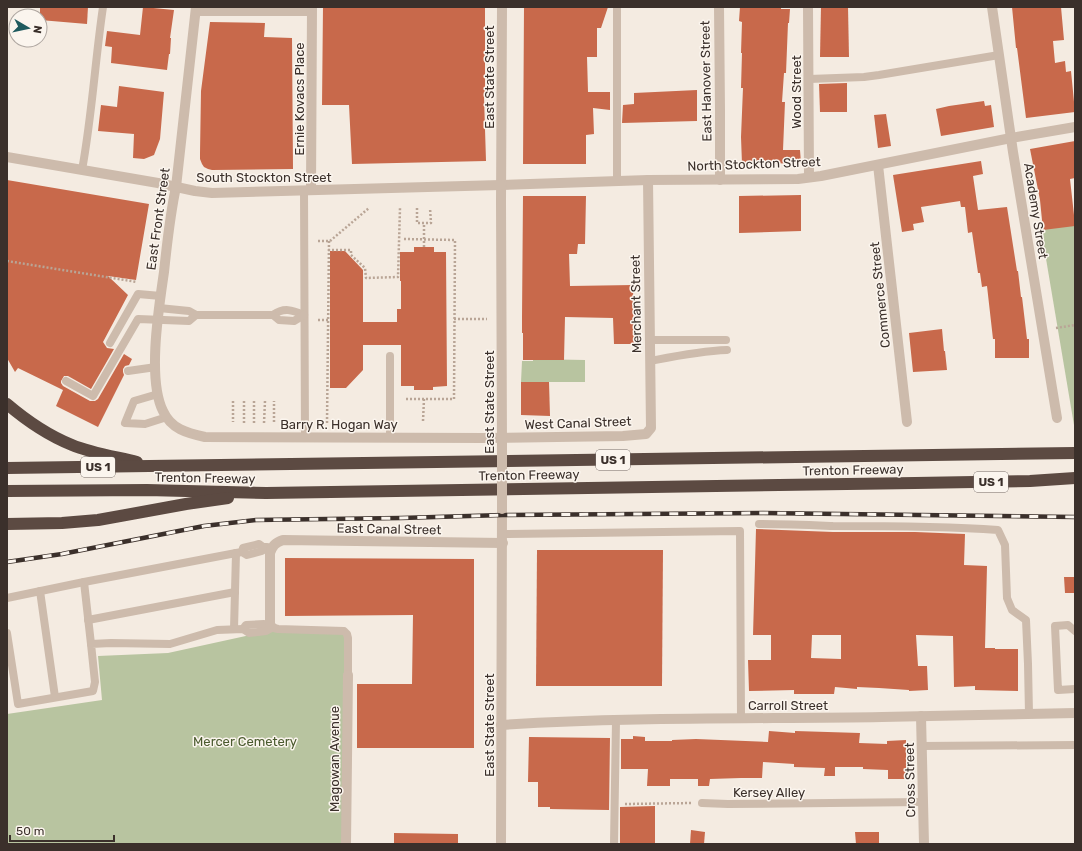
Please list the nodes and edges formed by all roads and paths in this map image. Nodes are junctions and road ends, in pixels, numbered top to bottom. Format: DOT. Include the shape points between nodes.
graph roads {
  1 [pos="103,7"];
  2 [pos="502,7"];
  3 [pos="617,7"];
  4 [pos="719,7"];
  5 [pos="808,7"];
  6 [pos="992,7"];
  7 [pos="196,10"];
  8 [pos="312,10"];
  9 [pos="999,55"];
  10 [pos="809,79"];
  11 [pos="1075,127"];
  12 [pos="1011,138"];
  13 [pos="7,157"];
  14 [pos="878,165"];
  15 [pos="82,170"];
  16 [pos="809,177"];
  17 [pos="648,180"];
  18 [pos="720,180"];
  19 [pos="617,182"];
  20 [pos="501,185"];
  21 [pos="176,187"];
  22 [pos="308,190"];
  23 [pos="369,208"];
  24 [pos="400,208"];
  25 [pos="417,208"];
  26 [pos="430,208"];
  27 [pos="424,224"];
  28 [pos="404,239"];
  29 [pos="424,239"];
  30 [pos="318,241"];
  31 [pos="328,241"];
  32 [pos="424,247"];
  33 [pos="328,250"];
  34 [pos="7,260"];
  35 [pos="140,283"];
  36 [pos="161,296"];
  37 [pos="159,308"];
  38 [pos="196,315"];
  39 [pos="304,315"];
  40 [pos="454,319"];
  41 [pos="487,319"];
  42 [pos="158,320"];
  43 [pos="318,320"];
  44 [pos="329,320"];
  45 [pos="1075,325"];
  46 [pos="1056,328"];
  47 [pos="650,340"];
  48 [pos="726,340"];
  49 [pos="110,343"];
  50 [pos="726,350"];
  51 [pos="390,356"];
  52 [pos="650,361"];
  53 [pos="156,367"];
  54 [pos="128,371"];
  55 [pos="66,381"];
  56 [pos="158,394"];
  57 [pos="405,399"];
  58 [pos="424,399"];
  59 [pos="233,401"];
  60 [pos="244,401"];
  61 [pos="254,401"];
  62 [pos="265,401"];
  63 [pos="274,401"];
  64 [pos="7,404"];
  65 [pos="167,417"];
  66 [pos="1057,418"];
  67 [pos="424,421"];
  68 [pos="233,422"];
  69 [pos="254,422"];
  70 [pos="274,422"];
  71 [pos="907,422"];
  72 [pos="244,423"];
  73 [pos="264,423"];
  74 [pos="327,423"];
  75 [pos="178,428"];
  76 [pos="651,428"];
  77 [pos="305,437"];
  78 [pos="390,438"];
  79 [pos="502,442"];
  80 [pos="1072,452"];
  81 [pos="7,461"];
  82 [pos="158,466"];
  83 [pos="7,468"];
  84 [pos="39,468"];
  85 [pos="1072,480"];
  86 [pos="7,491"];
  87 [pos="266,493"];
  88 [pos="7,524"];
  89 [pos="759,524"];
  90 [pos="503,539"];
  91 [pos="270,546"];
  92 [pos="239,553"];
  93 [pos="84,582"];
  94 [pos="40,591"];
  95 [pos="235,592"];
  96 [pos="7,598"];
  97 [pos="88,620"];
  98 [pos="272,625"];
  99 [pos="234,629"];
  100 [pos="1075,631"];
  101 [pos="7,633"];
  102 [pos="91,644"];
  103 [pos="348,675"];
  104 [pos="1075,689"];
  105 [pos="55,697"];
  106 [pos="1075,713"];
  107 [pos="1029,714"];
  108 [pos="921,716"];
  109 [pos="741,718"];
  110 [pos="616,721"];
  111 [pos="501,724"];
  112 [pos="1075,745"];
  113 [pos="922,746"];
  114 [pos="702,802"];
  115 [pos="923,802"];
  116 [pos="615,804"];
  117 [pos="346,844"];
  118 [pos="501,844"];
  119 [pos="614,844"];
  120 [pos="924,844"];
  1 -- 15 [label="lane"];
  2 -- 20 [label="street, East State Street"];
  3 -- 19 [label="lane"];
  4 -- 18 [label="street, East Hanover Street"];
  5 -- 10 [label="street, Wood Street"];
  6 -- 9 [label="street, Academy Street"];
  7 -- 8 [label="lane"];
  7 -- 21 [label="street, East Front Street"];
  8 -- 22 [label="street, Ernie Kovacs Place"];
  9 -- 10 [label="lane" via="878,76"];
  9 -- 12 [label="street, Academy Street"];
  10 -- 16 [label="street, Wood Street"];
  11 -- 12 [label="street, North Stockton Street"];
  12 -- 14 [label="street, North Stockton Street"];
  12 -- 66 [label="street, Academy Street"];
  13 -- 15 [label="street, South Stockton Street"];
  14 -- 16 [label="street, North Stockton Street"];
  14 -- 71 [label="street, Commerce Street"];
  15 -- 21 [label="street, South Stockton Street"];
  16 -- 18 [label="street, North Stockton Street"];
  17 -- 18 [label="street, North Stockton Street"];
  17 -- 19 [label="street, North Stockton Street"];
  17 -- 47 [label="street, Merchant Street"];
  19 -- 20 [label="street, North Stockton Street"];
  20 -- 22 [label="street, South Stockton Street"];
  20 -- 79 [label="street, East State Street"];
  21 -- 22 [label="street, South Stockton Street" via="212,193"];
  21 -- 36 [label="street, East Front Street"];
  22 -- 39 [label="lane"];
  23 -- 31 [label="path"];
  24 -- 33 [label="path" via="398,277 366,278 365,268 351,255 351,250"];
  25 -- 27 [label="path" via="418,224"];
  26 -- 27 [label="path" via="431,224"];
  27 -- 29 [label="path"];
  28 -- 29 [label="path"];
  29 -- 32 [label="path"];
  29 -- 40 [label="path" via="455,240"];
  30 -- 31 [label="path"];
  31 -- 33 [label="path"];
  33 -- 44 [label="path"];
  34 -- 35 [label="path"];
  36 -- 37 [label="street, East Front Street"];
  36 -- 49 [label="lane" via="138,294"];
  37 -- 38 [label="lane"];
  37 -- 42 [label="street, East Front Street"];
  38 -- 39 [label="lane" via="273,315 280,310 292,310"];
  38 -- 42 [label="lane" via="189,321"];
  39 -- 77 [label="lane"];
  40 -- 41 [label="path"];
  40 -- 58 [label="path" via="454,399"];
  42 -- 53 [label="street, East Front Street"];
  42 -- 55 [label="lane" via="138,319 93,396"];
  43 -- 44 [label="path"];
  44 -- 74 [label="path"];
  45 -- 46 [label="path"];
  47 -- 48 [label="lane"];
  47 -- 52 [label="street, Merchant Street"];
  50 -- 52 [label="lane" via="690,353"];
  51 -- 78 [label="lane"];
  52 -- 76 [label="street, Merchant Street"];
  53 -- 54 [label="lane"];
  53 -- 56 [label="street, East Front Street"];
  56 -- 65 [label="street, East Front Street"];
  56 -- 65 [label="lane" via="134,401 125,423 145,424"];
  57 -- 58 [label="path"];
  58 -- 67 [label="path"];
  59 -- 68 [label="path"];
  60 -- 72 [label="path"];
  61 -- 69 [label="path"];
  62 -- 73 [label="path"];
  63 -- 70 [label="path"];
  64 -- 82 [label="highway" via="42,430 73,446"];
  65 -- 75 [label="street, East Front Street"];
  75 -- 77 [label="street, Barry R. Hogan Way" via="205,437"];
  76 -- 79 [label="street, West Canal Street" via="646,434"];
  77 -- 78 [label="street, Barry R. Hogan Way"];
  78 -- 79 [label="street, Barry R. Hogan Way"];
  79 -- 90 [label="street, East State Street, bridge"];
  80 -- 82 [label="highway, Trenton Freeway / US 1"];
  81 -- 84 [label="highway"];
  82 -- 84 [label="highway, Trenton Freeway / US 1"];
  83 -- 84 [label="highway, Trenton Freeway / US 1"];
  85 -- 87 [label="highway, Trenton Freeway / US 1"];
  86 -- 87 [label="highway, Trenton Freeway / US 1" via="146,490"];
  87 -- 88 [label="highway" via="98,520"];
  89 -- 107 [label="lane" via="998,530 1005,546 1007,598 1012,610 1026,620"];
  90 -- 91 [label="street, East Canal Street" via="283,540"];
  90 -- 109 [label="lane" via="740,532"];
  90 -- 111 [label="street, East State Street"];
  91 -- 92 [label="lane" via="257,553"];
  91 -- 98 [label="street"];
  92 -- 93 [label="lane"];
  92 -- 95 [label="lane"];
  93 -- 94 [label="lane"];
  93 -- 97 [label="lane"];
  94 -- 96 [label="lane"];
  94 -- 105 [label="lane"];
  95 -- 97 [label="lane"];
  95 -- 99 [label="lane"];
  97 -- 102 [label="lane"];
  98 -- 99 [label="lane" via="246,625 243,629"];
  98 -- 103 [label="lane" via="278,629 344,631 348,638"];
  99 -- 102 [label="lane" via="217,630 170,644"];
  100 -- 104 [label="lane" via="1068,625 1055,626 1058,690"];
  101 -- 105 [label="lane" via="18,704"];
  102 -- 105 [label="lane" via="95,682 93,691"];
  103 -- 117 [label="street, Magowan Avenue"];
  106 -- 107 [label="street, Carroll Street"];
  107 -- 108 [label="street, Carroll Street"];
  108 -- 109 [label="street, Carroll Street"];
  108 -- 113 [label="street, Cross Street"];
  109 -- 110 [label="street, Carroll Street"];
  110 -- 111 [label="street, Carroll Street"];
  110 -- 116 [label="lane"];
  111 -- 118 [label="street, East State Street"];
  112 -- 113 [label="lane"];
  113 -- 115 [label="street, Cross Street"];
  114 -- 115 [label="lane, Kersey Alley"];
  114 -- 116 [label="path"];
  115 -- 120 [label="street, Cross Street"];
  116 -- 119 [label="lane"];
}
